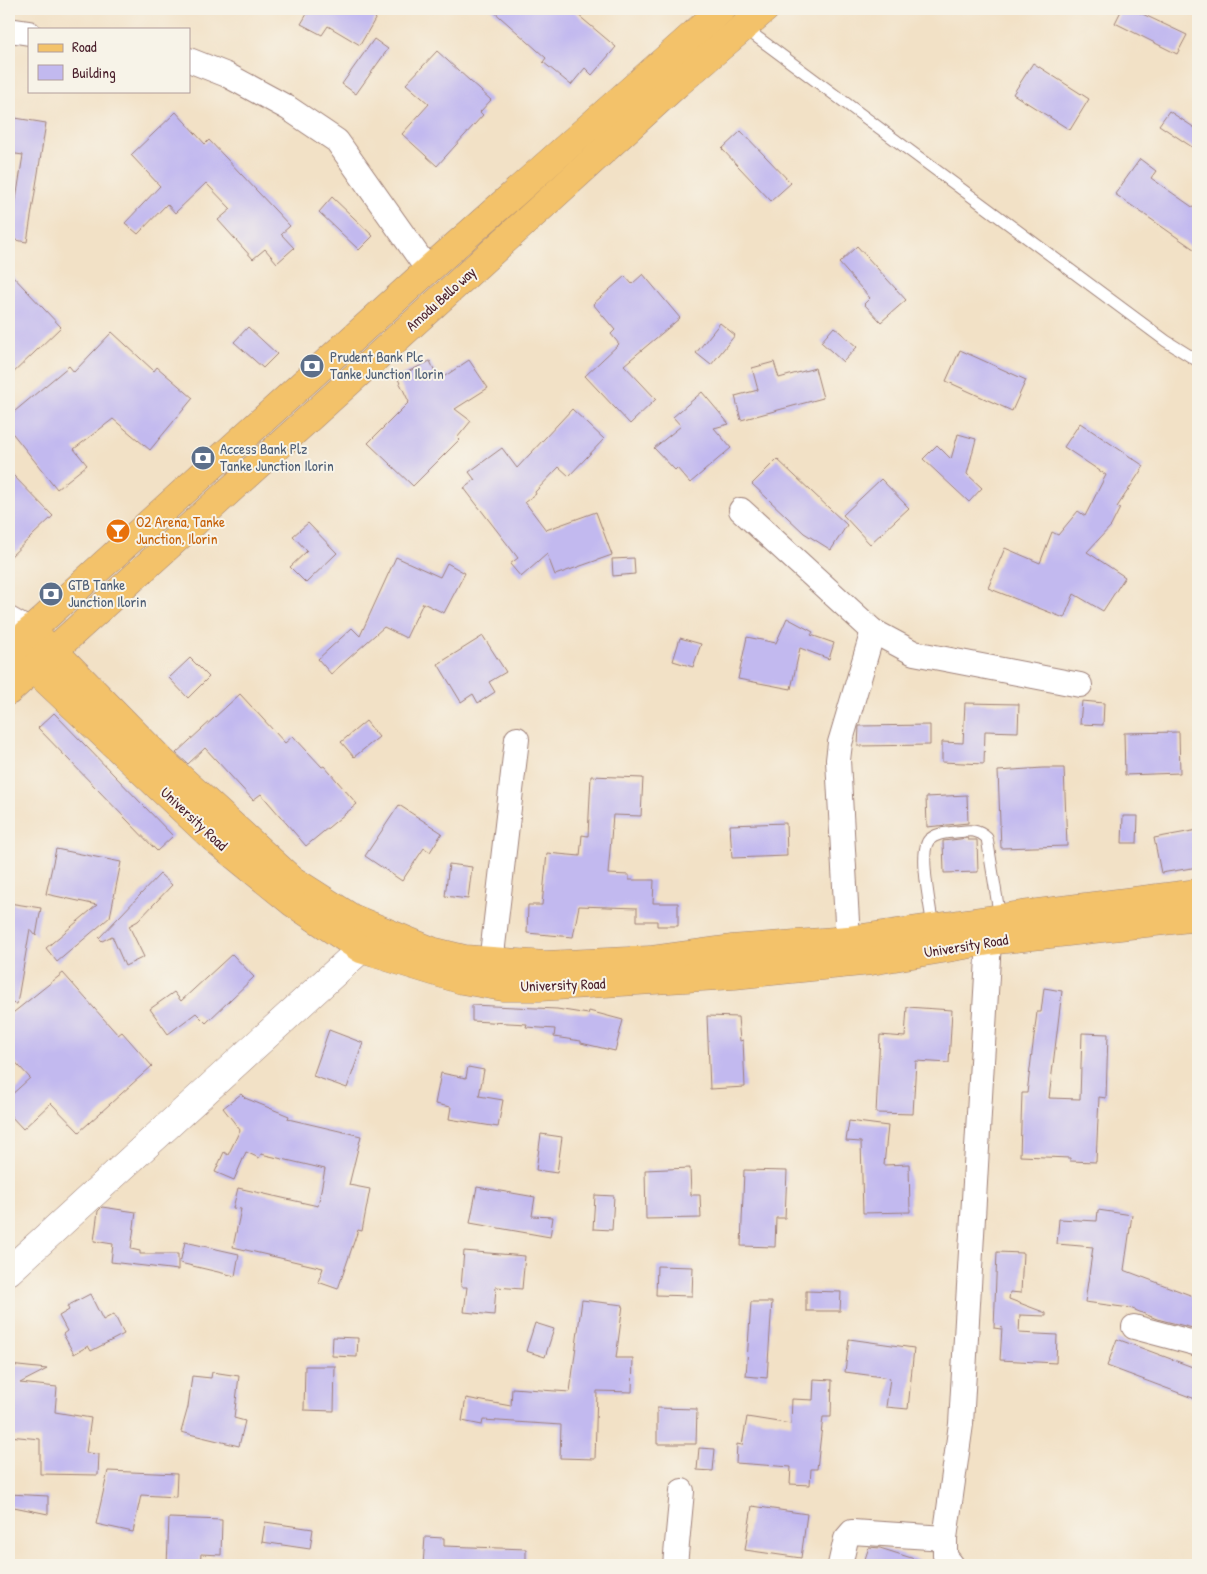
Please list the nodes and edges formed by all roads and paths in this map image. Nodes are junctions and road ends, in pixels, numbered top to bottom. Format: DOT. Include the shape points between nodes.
graph roads {
  1 [pos="723,9"];
  2 [pos="765,9"];
  3 [pos="744,28"];
  4 [pos="9,30"];
  5 [pos="28,33"];
  6 [pos="190,60"];
  7 [pos="428,270"];
  8 [pos="1198,361"];
  9 [pos="741,510"];
  10 [pos="873,631"];
  11 [pos="14,635"];
  12 [pos="45,660"];
  13 [pos="1080,685"];
  14 [pos="9,691"];
  15 [pos="517,739"];
  16 [pos="1198,893"];
  17 [pos="1198,917"];
  18 [pos="933,927"];
  19 [pos="997,933"];
  20 [pos="848,940"];
  21 [pos="361,949"];
  22 [pos="491,963"];
  23 [pos="9,1271"];
  24 [pos="1134,1327"];
  25 [pos="1198,1344"];
  26 [pos="682,1492"];
  27 [pos="945,1538"];
  28 [pos="675,1565"];
  29 [pos="840,1565"];
  30 [pos="952,1565"];
  1 -- 3 [label="lane"];
  1 -- 7 [label="main road, Amodu Bello way"];
  2 -- 3 [label="main road, Amodu Bello way"];
  3 -- 8 [label="lane" via="1166,341"];
  3 -- 12 [label="main road, Amodu Bello way" via="677,84"];
  4 -- 5 [label="street"];
  6 -- 7 [label="street" via="227,75 288,108 337,141"];
  7 -- 11 [label="main road, Amodu Bello way"];
  9 -- 10 [label="street"];
  10 -- 13 [label="street" via="914,653"];
  10 -- 20 [label="street" via="840,743 838,760"];
  11 -- 12 [label="main road"];
  12 -- 14 [label="main road, Amodu Bello way"];
  12 -- 21 [label="main road, University Road" via="213,838 293,903"];
  12 -- 22 [label="main road, University Road" via="291,879 352,918 397,938 432,951"];
  15 -- 22 [label="street"];
  16 -- 19 [label="main road, University Road"];
  17 -- 19 [label="main road, University Road"];
  18 -- 19 [label="main road, University Road"];
  18 -- 19 [label="lane" via="924,852 931,838 938,834 973,830 986,838"];
  18 -- 20 [label="main road, University Road"];
  19 -- 21 [label="main road, University Road" via="871,961 734,975 539,987 462,980"];
  19 -- 27 [label="street" via="962,1424"];
  20 -- 22 [label="main road, University Road" via="731,949 650,960 545,965"];
  21 -- 23 [label="street"];
  24 -- 25 [label="street"];
  26 -- 28 [label="street"];
  27 -- 29 [label="street" via="852,1532 846,1539"];
  27 -- 30 [label="street" via="945,1556"];
}
